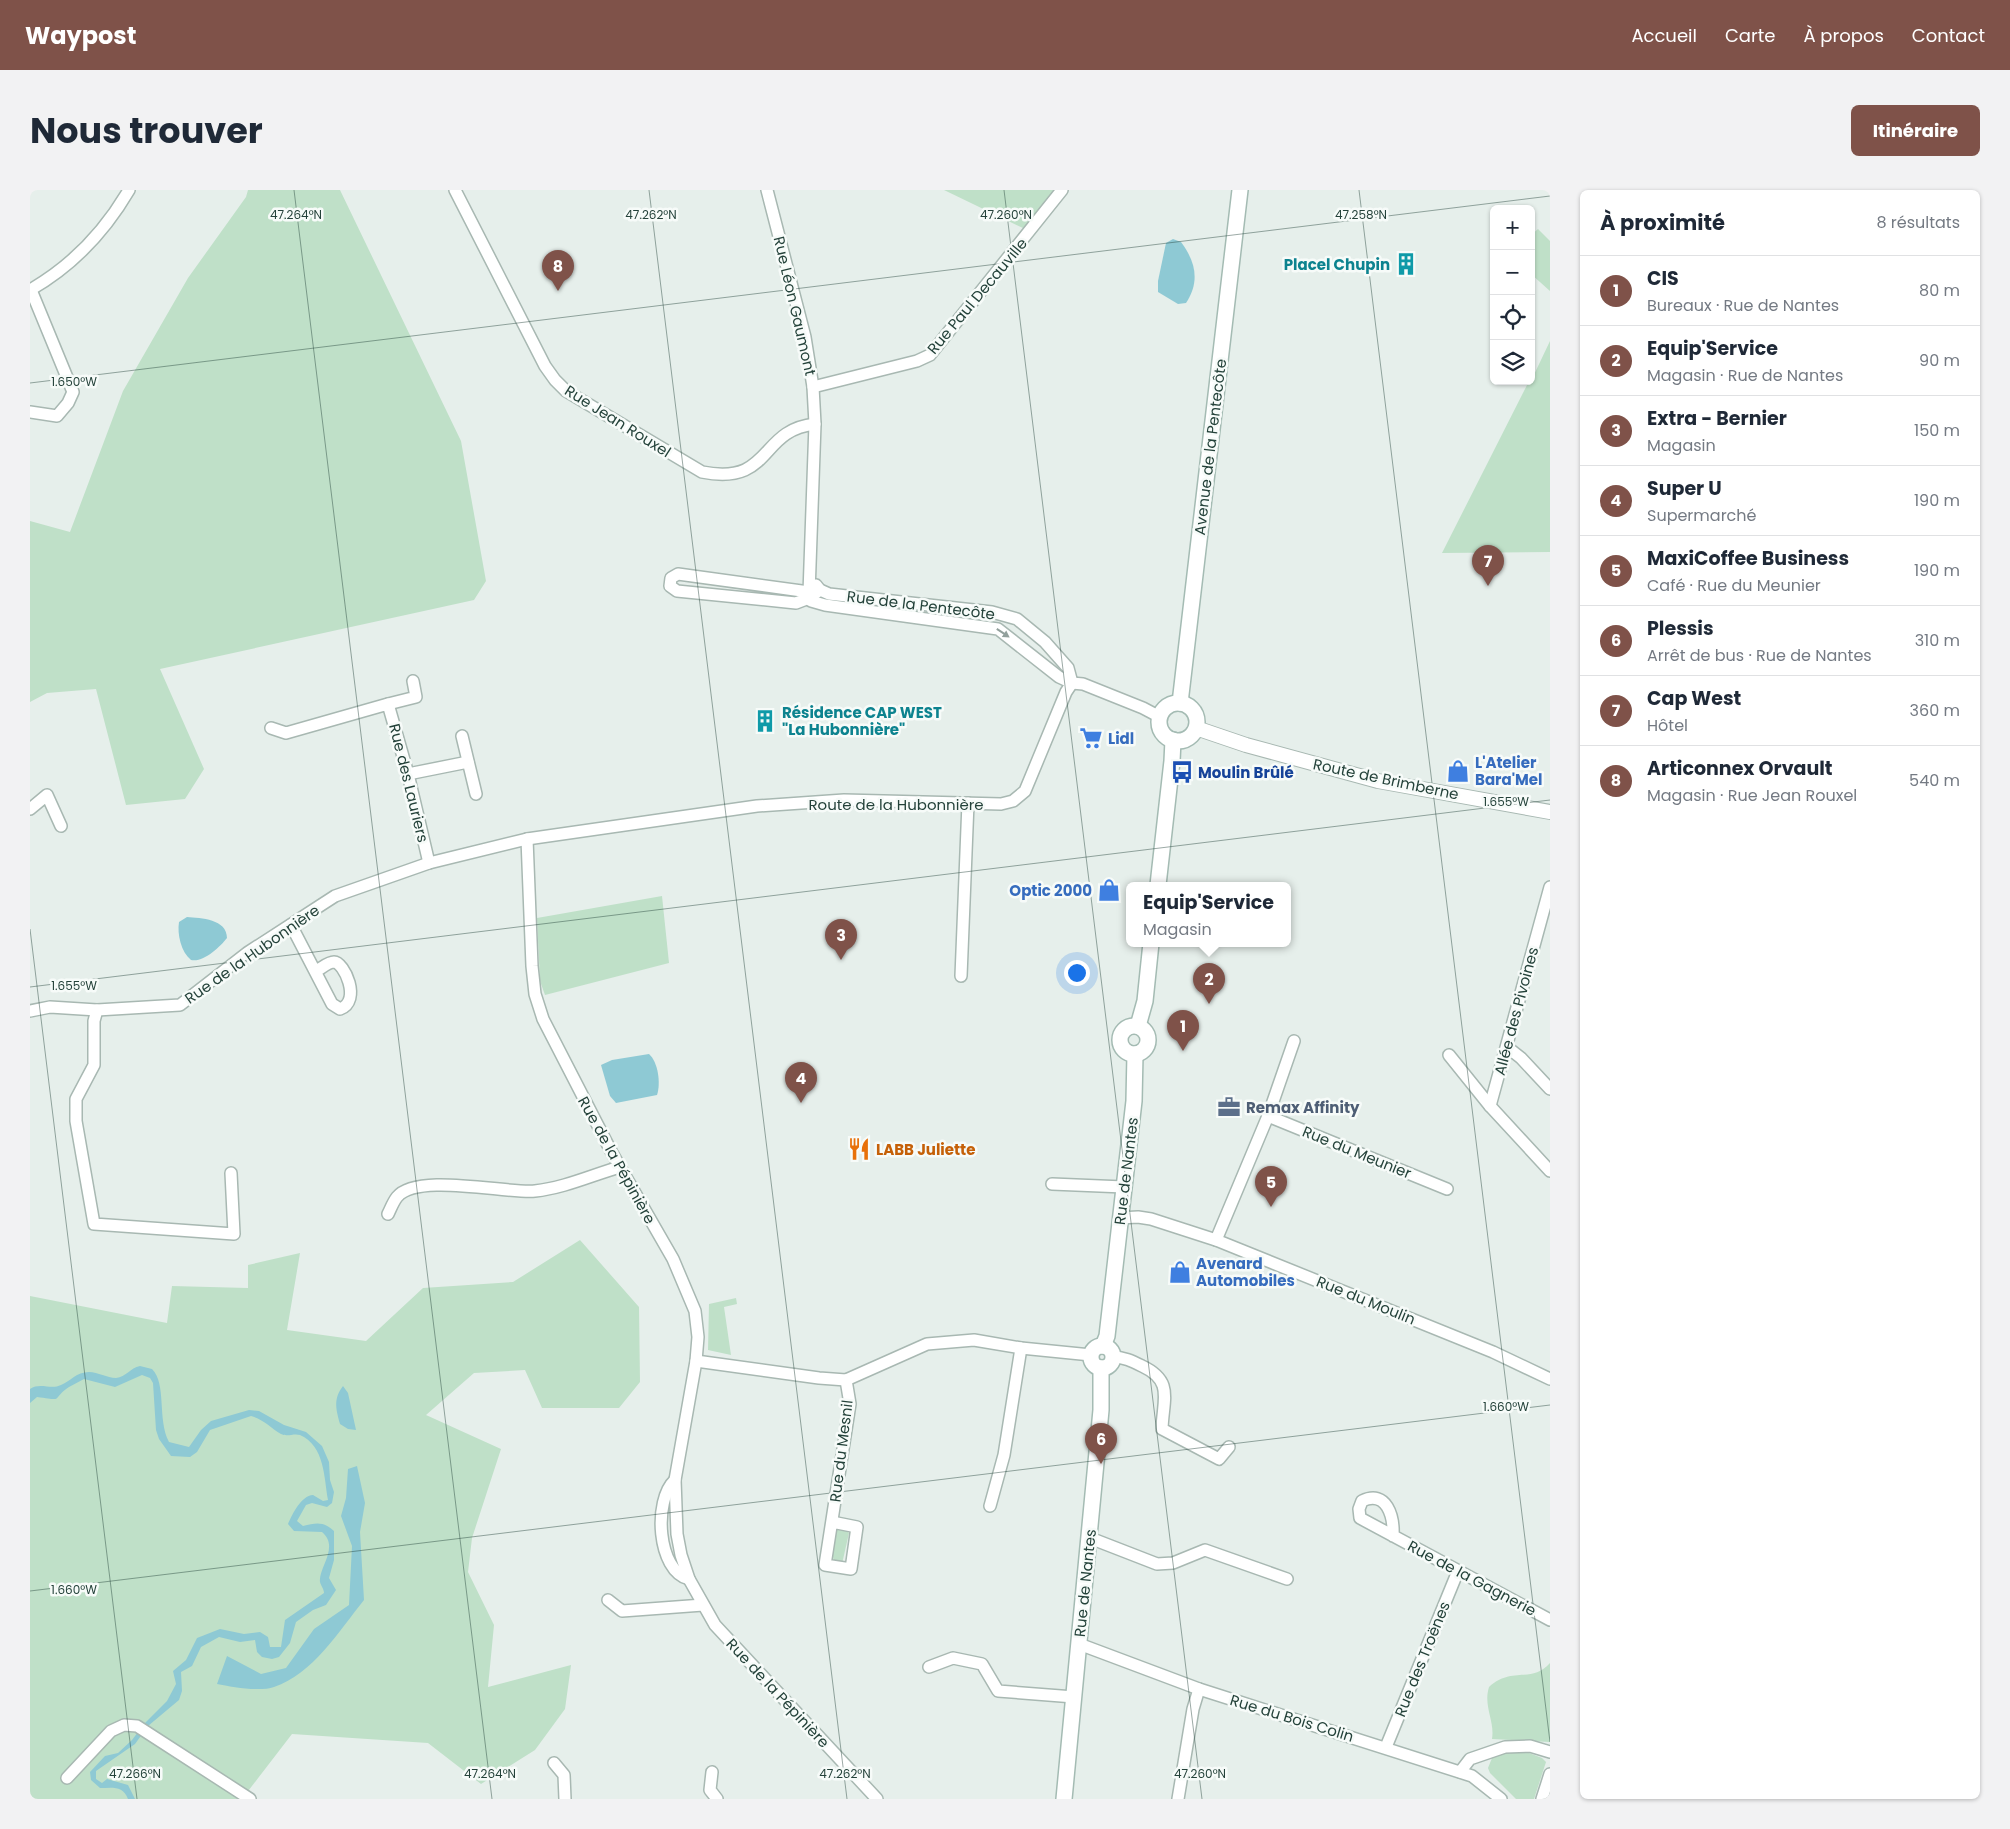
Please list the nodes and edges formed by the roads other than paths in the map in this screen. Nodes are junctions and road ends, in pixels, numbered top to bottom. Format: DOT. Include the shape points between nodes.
graph roads {
  1 [pos="129,190"];
  2 [pos="455,190"];
  3 [pos="767,190"];
  4 [pos="1062,190"];
  5 [pos="1240,190"];
  6 [pos="30,290"];
  7 [pos="814,387"];
  8 [pos="30,412"];
  9 [pos="815,424"];
  10 [pos="816,595"];
  11 [pos="1039,636"];
  12 [pos="1026,650"];
  13 [pos="412,681"];
  14 [pos="1072,683"];
  15 [pos="388,704"];
  16 [pos="1180,704"];
  17 [pos="1160,717"];
  18 [pos="271,728"];
  19 [pos="1196,728"];
  20 [pos="462,736"];
  21 [pos="1173,740"];
  22 [pos="468,762"];
  23 [pos="408,774"];
  24 [pos="476,794"];
  25 [pos="968,803"];
  26 [pos="30,809"];
  27 [pos="1550,812"];
  28 [pos="61,826"];
  29 [pos="527,839"];
  30 [pos="429,863"];
  31 [pos="1158,882"];
  32 [pos="1550,887"];
  33 [pos="291,925"];
  34 [pos="1151,947"];
  35 [pos="316,970"];
  36 [pos="960,976"];
  37 [pos="97,1010"];
  38 [pos="30,1011"];
  39 [pos="1294,1041"];
  40 [pos="1507,1047"];
  41 [pos="1449,1055"];
  42 [pos="1550,1089"];
  43 [pos="1490,1106"];
  44 [pos="1268,1116"];
  45 [pos="620,1168"];
  46 [pos="1550,1171"];
  47 [pos="231,1173"];
  48 [pos="1052,1184"];
  49 [pos="1124,1187"];
  50 [pos="1447,1189"];
  51 [pos="388,1214"];
  52 [pos="1120,1218"];
  53 [pos="1216,1240"];
  54 [pos="1021,1348"];
  55 [pos="1102,1353"];
  56 [pos="696,1361"];
  57 [pos="1550,1379"];
  58 [pos="846,1380"];
  59 [pos="1229,1447"];
  60 [pos="990,1506"];
  61 [pos="832,1522"];
  62 [pos="1393,1536"];
  63 [pos="1090,1538"];
  64 [pos="1458,1571"];
  65 [pos="1287,1579"];
  66 [pos="608,1600"];
  67 [pos="703,1605"];
  68 [pos="1550,1620"];
  69 [pos="1078,1644"];
  70 [pos="929,1667"];
  71 [pos="1199,1689"];
  72 [pos="1074,1697"];
  73 [pos="1386,1747"];
  74 [pos="1550,1752"];
  75 [pos="554,1762"];
  76 [pos="712,1772"];
  77 [pos="1460,1772"];
  78 [pos="1550,1774"];
  79 [pos="66,1778"];
  80 [pos="250,1799"];
  81 [pos="565,1799"];
  82 [pos="717,1799"];
  83 [pos="877,1799"];
  84 [pos="1064,1799"];
  85 [pos="1178,1799"];
  86 [pos="1501,1799"];
  87 [pos="1542,1799"];
  1 -- 6 [label="street" via="88,246 55,275"];
  2 -- 9 [label="street, Rue Jean Rouxel" via="545,366 566,391 702,472 721,476 739,474 754,467 784,434 800,425"];
  3 -- 7 [label="street, Rue Léon Gaumont" via="805,337"];
  4 -- 7 [label="street, Rue Paul Decauville" via="930,355"];
  5 -- 16 [label="main road, Avenue de la Pentecôte"];
  6 -- 8 [label="street" via="73,392 57,416"];
  7 -- 9 [label="street, Rue Léon Gaumont"];
  9 -- 10 [label="street, Rue Léon Gaumont" via="810,573"];
  10 -- 10 [label="street, Rue de la Pentecôte" via="678,574 671,578 670,586 677,591 796,603"];
  10 -- 11 [label="street, Rue de la Pentecôte" via="992,612 1018,619"];
  10 -- 12 [label="street, Rue de la Pentecôte, one-way" via="998,629"];
  11 -- 12 [label="street" via="1039,652"];
  11 -- 12 [label="street" via="1028,632 1024,637"];
  11 -- 14 [label="street, Rue de la Pentecôte" via="1068,668"];
  12 -- 14 [label="street, Rue de la Pentecôte" via="1059,677"];
  13 -- 15 [label="street, Rue des Lauriers" via="416,697"];
  14 -- 17 [label="street" via="1083,684"];
  14 -- 25 [label="street, Route de la Hubonnière" via="1025,792 1013,802"];
  15 -- 18 [label="street, Rue des Lauriers" via="286,733"];
  15 -- 23 [label="street, Rue des Lauriers"];
  16 -- 17 [label="main road" via="1166,708"];
  16 -- 19 [label="main road" via="1194,712"];
  17 -- 21 [label="main road" via="1160,728"];
  19 -- 21 [label="main road" via="1184,740"];
  19 -- 27 [label="street, Route de Brimberne" via="1378,781"];
  20 -- 22 [label="street"];
  21 -- 31 [label="main road"];
  22 -- 23 [label="street"];
  22 -- 24 [label="street"];
  23 -- 30 [label="street, Rue des Lauriers"];
  25 -- 29 [label="street, Route de la Hubonnière" via="844,800 757,806"];
  25 -- 36 [label="street"];
  26 -- 28 [label="street" via="47,795"];
  29 -- 30 [label="street, Rue de la Hubonnière"];
  29 -- 45 [label="street, Rue de la Pépinière" via="535,994 557,1049"];
  30 -- 33 [label="street, Rue de la Hubonnière" via="335,896"];
  32 -- 40 [label="street, Allée des Pivoines"];
  33 -- 35 [label="street"];
  33 -- 37 [label="street, Rue de la Hubonnière" via="247,953 180,1005"];
  34 -- 49 [label="main road, Rue de Nantes" via="1145,1001 1138,1026 1126,1028 1120,1039 1123,1048 1135,1054 1134,1101"];
  37 -- 38 [label="street, Rue de la Hubonnière" via="50,1007"];
  37 -- 47 [label="street" via="94,1065 76,1099 76,1121 94,1224 234,1234"];
  39 -- 44 [label="street"];
  40 -- 42 [label="street"];
  40 -- 43 [label="street, Allée des Pivoines"];
  41 -- 43 [label="street"];
  43 -- 46 [label="street"];
  44 -- 50 [label="street, Rue du Meunier"];
  44 -- 53 [label="street"];
  45 -- 51 [label="street" via="533,1191 468,1184 417,1188 398,1195"];
  45 -- 56 [label="street, Rue de la Pépinière" via="685,1284 698,1337"];
  48 -- 49 [label="street"];
  49 -- 52 [label="main road, Rue de Nantes"];
  52 -- 53 [label="street, Rue du Moulin" via="1151,1219"];
  52 -- 55 [label="main road, Rue de Nantes" via="1107,1336"];
  53 -- 57 [label="street, Rue du Moulin" via="1493,1352"];
  54 -- 55 [label="street"];
  54 -- 58 [label="street" via="974,1340 926,1344"];
  54 -- 60 [label="street" via="1004,1454"];
  55 -- 59 [label="street" via="1124,1358 1162,1379 1162,1429 1219,1459"];
  55 -- 63 [label="main road, Rue de Nantes" via="1094,1365 1101,1368 1101,1410"];
  56 -- 58 [label="street"];
  56 -- 67 [label="street, Rue de la Pépinière" via="675,1480 681,1555"];
  58 -- 61 [label="street, Rue du Mesnil" via="850,1404"];
  62 -- 64 [label="street, Rue de la Gagnerie"];
  63 -- 65 [label="street" via="1157,1564 1173,1563 1205,1550"];
  63 -- 69 [label="main road, Rue de Nantes"];
  64 -- 68 [label="street, Rue de la Gagnerie"];
  64 -- 73 [label="street, Rue des Troënes"];
  66 -- 67 [label="street" via="622,1611"];
  67 -- 83 [label="street, Rue de la Pépinière" via="715,1625"];
  69 -- 71 [label="street, Rue du Bois Colin"];
  69 -- 72 [label="main road, Rue de Nantes"];
  70 -- 72 [label="street" via="953,1658 982,1664 998,1691"];
  71 -- 73 [label="street, Rue du Bois Colin"];
  71 -- 85 [label="street"];
  72 -- 84 [label="main road, Rue de Nantes"];
  73 -- 77 [label="street, Rue du Bois Colin"];
  74 -- 77 [label="street" via="1530,1746 1505,1747 1470,1759"];
  75 -- 81 [label="street" via="564,1775"];
  76 -- 82 [label="street" via="710,1790"];
  77 -- 86 [label="street, Rue du Bois Colin" via="1472,1776"];
  78 -- 87 [label="street"];
  79 -- 80 [label="street" via="111,1731 124,1725 138,1726"];
}
